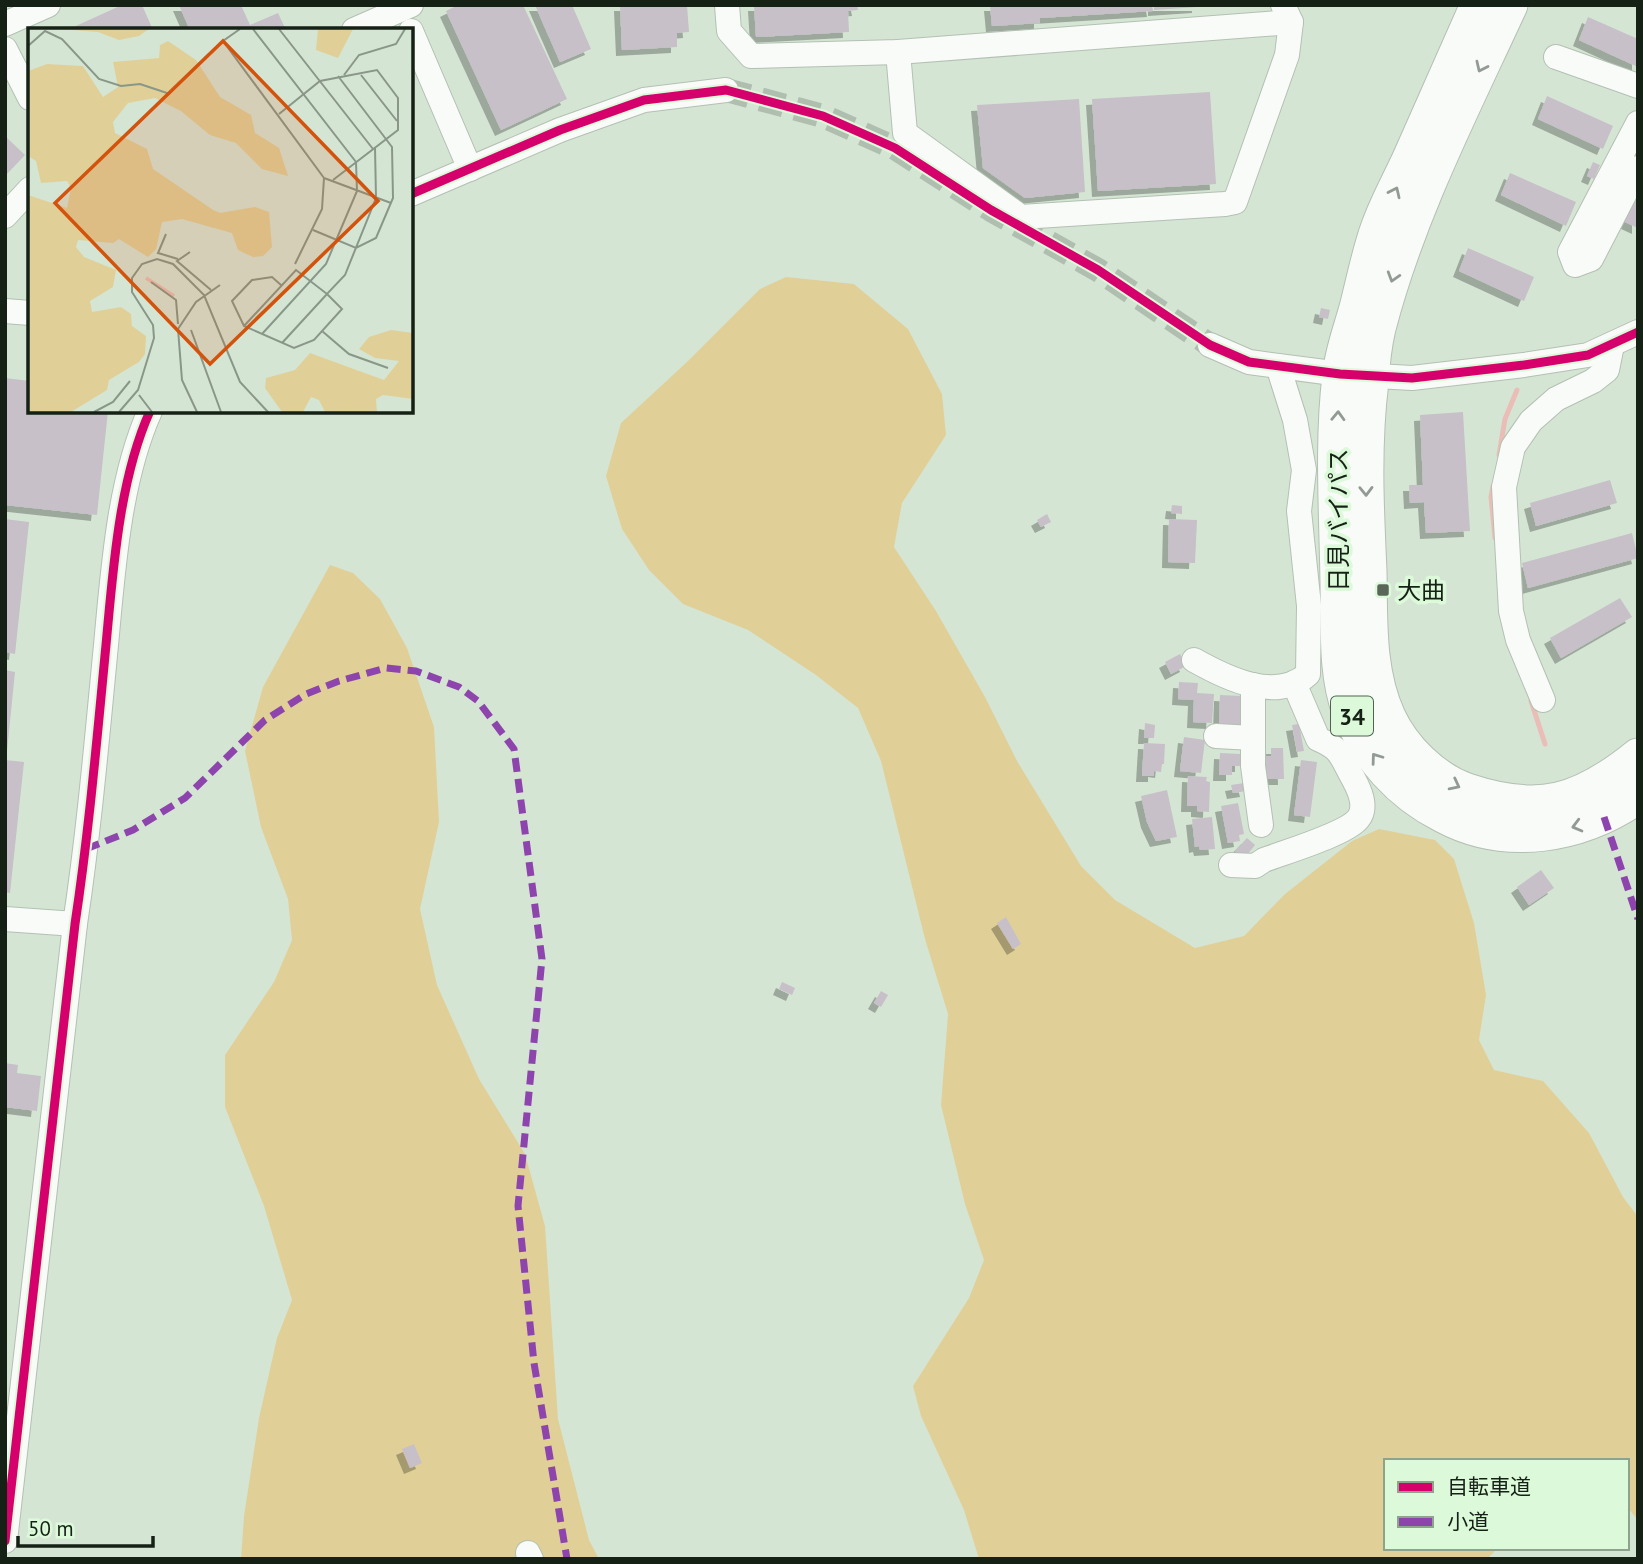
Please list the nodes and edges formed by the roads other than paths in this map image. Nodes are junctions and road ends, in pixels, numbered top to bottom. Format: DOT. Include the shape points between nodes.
graph roads {
  1 [pos="48,5"];
  2 [pos="727,5"];
  3 [pos="1478,5"];
  4 [pos="1510,5"];
  5 [pos="1287,14"];
  6 [pos="407,16"];
  7 [pos="5,24"];
  8 [pos="362,28"];
  9 [pos="413,30"];
  10 [pos="5,48"];
  11 [pos="898,52"];
  12 [pos="1556,57"];
  13 [pos="1638,86"];
  14 [pos="726,90"];
  15 [pos="28,93"];
  16 [pos="1638,123"];
  17 [pos="1638,168"];
  18 [pos="471,169"];
  19 [pos="28,191"];
  20 [pos="413,193"];
  21 [pos="5,216"];
  22 [pos="5,311"];
  23 [pos="28,313"];
  24 [pos="1638,332"];
  25 [pos="1210,345"];
  26 [pos="1612,345"];
  27 [pos="1278,366"];
  28 [pos="1355,374"];
  29 [pos="149,413"];
  30 [pos="1194,660"];
  31 [pos="1294,683"];
  32 [pos="1253,685"];
  33 [pos="1543,701"];
  34 [pos="1216,736"];
  35 [pos="1253,738"];
  36 [pos="1638,756"];
  37 [pos="1638,796"];
  38 [pos="1261,825"];
  39 [pos="1231,865"];
  40 [pos="5,919"];
  41 [pos="75,924"];
  42 [pos="5,1541"];
  1 -- 7 [label="street"];
  2 -- 11 [label="street" via="729,31 751,56"];
  28 -- 3 [label="highway, 日見バイパス / 34, one-way" via="1378,228"];
  4 -- 28 [label="highway, 日見バイパス / 34, one-way" via="1404,240 1377,331"];
  5 -- 11 [label="street"];
  5 -- 11 [label="street" via="1287,55 1235,202 1021,217 905,133"];
  6 -- 8 [label="street"];
  9 -- 18 [label="street"];
  10 -- 15 [label="street"];
  12 -- 13 [label="street"];
  14 -- 18 [label="street" via="644,100"];
  16 -- 17 [label="street" via="1570,252 1575,264 1591,259"];
  18 -- 20 [label="street"];
  19 -- 21 [label="street"];
  22 -- 23 [label="street"];
  24 -- 26 [label="street"];
  25 -- 27 [label="street" via="1249,362"];
  26 -- 28 [label="street" via="1588,355 1412,378"];
  26 -- 33 [label="street" via="1607,370 1556,399 1531,421 1513,447 1504,486 1511,611"];
  27 -- 28 [label="street"];
  27 -- 31 [label="street" via="1304,470 1299,511 1309,606 1308,674"];
  28 -- 36 [label="highway, 日見バイパス / 34, one-way" via="1366,423 1374,677 1399,737 1442,778 1513,803 1547,803 1580,794"];
  37 -- 28 [label="highway, 日見バイパス / 34, one-way" via="1582,825 1544,834 1504,834 1462,825 1426,806 1398,785 1375,758 1349,710 1339,656 1336,500"];
  29 -- 41 [label="street" via="131,464 114,564"];
  30 -- 32 [label="street"];
  31 -- 32 [label="street"];
  31 -- 39 [label="street" via="1318,739 1335,746 1360,790 1363,810 1358,820 1339,831 1255,866"];
  32 -- 35 [label="street"];
  34 -- 35 [label="street"];
  35 -- 38 [label="street"];
  40 -- 41 [label="street"];
  41 -- 42 [label="street"];
}
